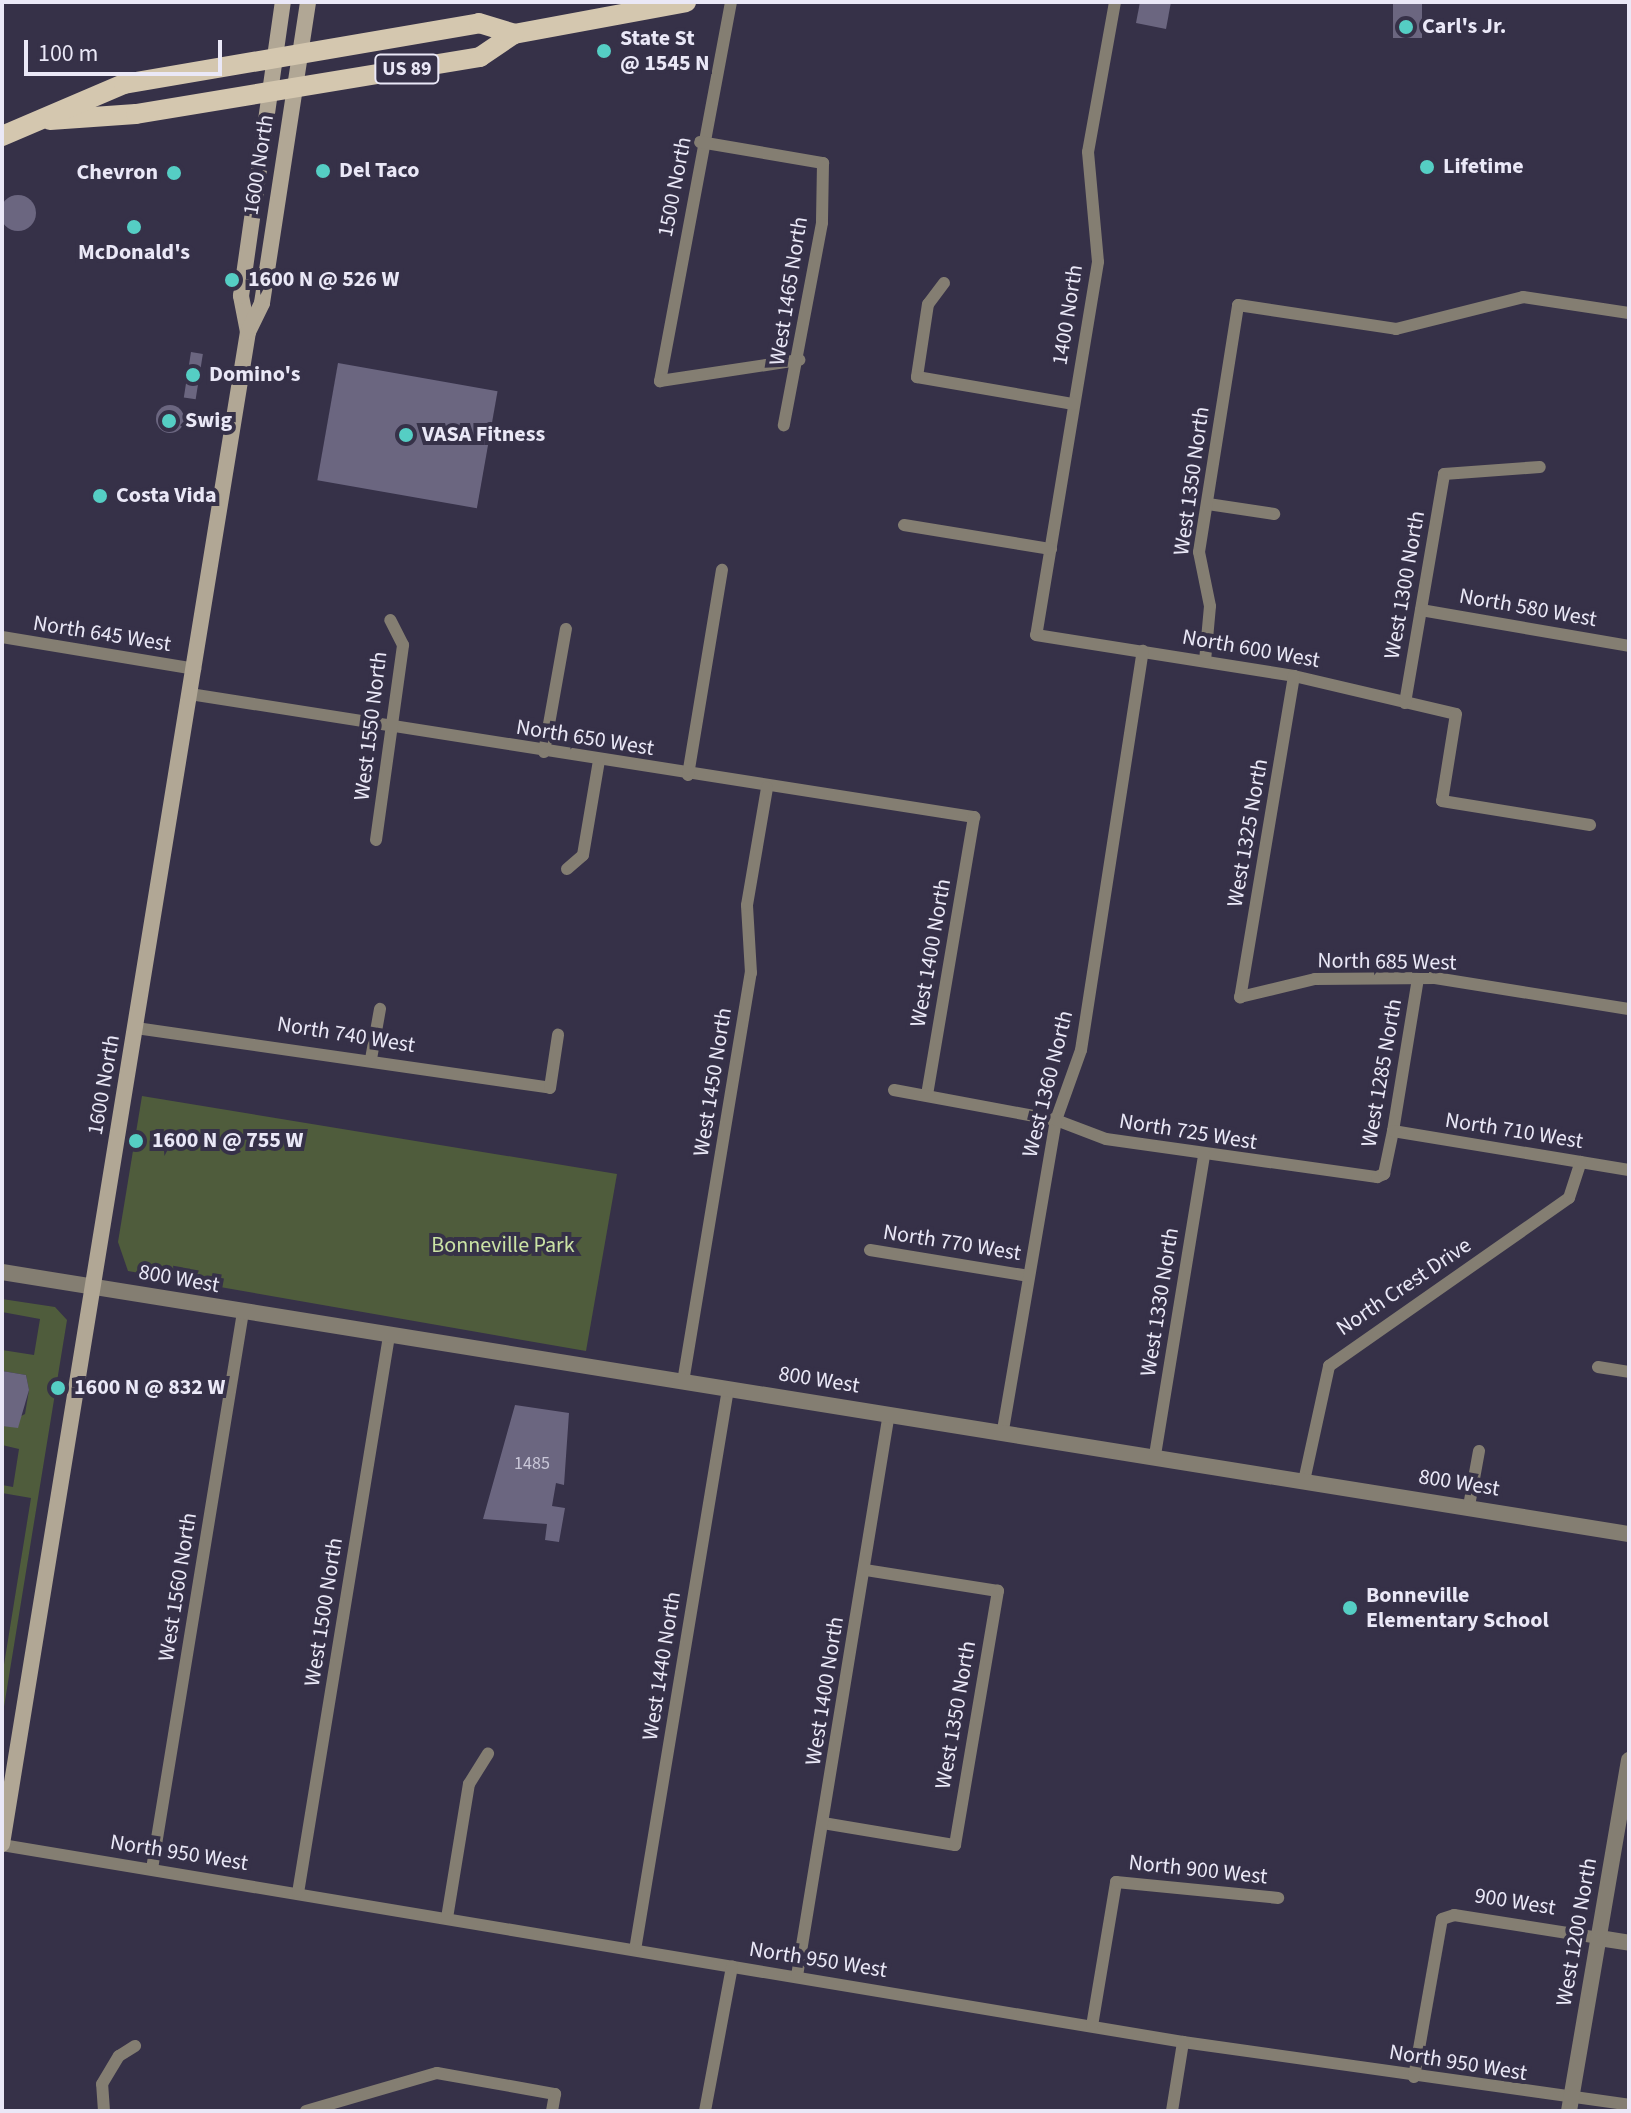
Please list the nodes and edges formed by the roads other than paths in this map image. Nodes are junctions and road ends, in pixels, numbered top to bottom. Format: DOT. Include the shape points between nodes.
graph roads {
  1 [pos="283,2"];
  2 [pos="308,2"];
  3 [pos="686,2"];
  4 [pos="731,2"];
  5 [pos="1115,2"];
  6 [pos="514,34"];
  7 [pos="300,50"];
  8 [pos="274,55"];
  9 [pos="293,86"];
  10 [pos="269,90"];
  11 [pos="50,120"];
  12 [pos="2,136"];
  13 [pos="700,142"];
  14 [pos="944,283"];
  15 [pos="1629,313"];
  16 [pos="248,332"];
  17 [pos="799,360"];
  18 [pos="1074,404"];
  19 [pos="784,425"];
  20 [pos="1540,467"];
  21 [pos="1208,504"];
  22 [pos="1274,514"];
  23 [pos="904,525"];
  24 [pos="1051,549"];
  25 [pos="722,570"];
  26 [pos="1421,610"];
  27 [pos="390,620"];
  28 [pos="566,629"];
  29 [pos="1036,635"];
  30 [pos="2,637"];
  31 [pos="1629,646"];
  32 [pos="1143,651"];
  33 [pos="1205,661"];
  34 [pos="195,669"];
  35 [pos="1294,676"];
  36 [pos="190,694"];
  37 [pos="1405,703"];
  38 [pos="393,726"];
  39 [pos="544,752"];
  40 [pos="599,760"];
  41 [pos="688,775"];
  42 [pos="767,788"];
  43 [pos="974,817"];
  44 [pos="1590,825"];
  45 [pos="376,840"];
  46 [pos="567,869"];
  47 [pos="1418,978"];
  48 [pos="1240,997"];
  49 [pos="380,1009"];
  50 [pos="1629,1009"];
  51 [pos="136,1028"];
  52 [pos="558,1035"];
  53 [pos="371,1059"];
  54 [pos="894,1090"];
  55 [pos="927,1095"];
  56 [pos="1056,1120"];
  57 [pos="1393,1131"];
  58 [pos="1204,1155"];
  59 [pos="1581,1162"];
  60 [pos="1629,1170"];
  61 [pos="1384,1174"];
  62 [pos="870,1250"];
  63 [pos="2,1272"];
  64 [pos="1029,1276"];
  65 [pos="92,1286"];
  66 [pos="243,1312"];
  67 [pos="389,1336"];
  68 [pos="1598,1367"];
  69 [pos="1629,1372"];
  70 [pos="683,1382"];
  71 [pos="728,1389"];
  72 [pos="889,1413"];
  73 [pos="1003,1430"];
  74 [pos="1479,1451"];
  75 [pos="1155,1455"];
  76 [pos="1304,1481"];
  77 [pos="1469,1506"];
  78 [pos="1629,1534"];
  79 [pos="865,1570"];
  80 [pos="488,1754"];
  81 [pos="1629,1760"];
  82 [pos="823,1823"];
  83 [pos="2,1844"];
  84 [pos="152,1869"];
  85 [pos="298,1893"];
  86 [pos="1278,1898"];
  87 [pos="447,1918"];
  88 [pos="1599,1938"];
  89 [pos="1629,1943"];
  90 [pos="635,1950"];
  91 [pos="732,1967"];
  92 [pos="797,1976"];
  93 [pos="1092,2026"];
  94 [pos="1183,2042"];
  95 [pos="135,2046"];
  96 [pos="1414,2077"];
  97 [pos="1629,2105"];
  98 [pos="1570,2106"];
  99 [pos="104,2111"];
  100 [pos="306,2111"];
  101 [pos="552,2111"];
  102 [pos="705,2111"];
  103 [pos="1172,2111"];
  1 -- 8 [label="main road, 1600 North"];
  2 -- 7 [label="main road, 1600 North"];
  3 -- 6 [label="main road, US 89"];
  4 -- 13 [label="street, 1500 North" via="711,122"];
  5 -- 18 [label="street, 1400 North" via="1088,152 1098,262"];
  6 -- 7 [label="main road, US 89" via="479,23"];
  6 -- 9 [label="main road, US 89" via="480,57"];
  7 -- 8 [label="main road, US 89"];
  7 -- 9 [label="main road, 1600 North"];
  8 -- 10 [label="main road, 1600 North"];
  8 -- 11 [label="main road, US 89" via="124,84"];
  9 -- 10 [label="main road, US 89"];
  9 -- 16 [label="main road, 1600 North" via="262,303"];
  10 -- 11 [label="main road, US 89" via="136,114"];
  10 -- 16 [label="main road, 1600 North" via="241,296"];
  11 -- 12 [label="main road, US 89"];
  13 -- 17 [label="street, West 1465 North" via="823,163 822,223"];
  13 -- 17 [label="street, 1500 North" via="660,381"];
  14 -- 18 [label="street" via="928,304 917,377"];
  15 -- 21 [label="street, West 1350 North" via="1523,297 1396,329 1238,305"];
  16 -- 34 [label="main road, 1600 North"];
  17 -- 19 [label="street, West 1465 North"];
  18 -- 24 [label="street, 1400 North"];
  20 -- 26 [label="street, West 1300 North" via="1444,474"];
  21 -- 22 [label="street"];
  21 -- 33 [label="street, West 1350 North" via="1199,552 1210,606"];
  23 -- 24 [label="street"];
  24 -- 29 [label="street, 1400 North"];
  25 -- 41 [label="street"];
  26 -- 31 [label="street, North 580 West"];
  26 -- 37 [label="street, West 1300 North"];
  27 -- 38 [label="street, West 1550 North" via="403,645"];
  28 -- 39 [label="street"];
  29 -- 32 [label="street, North 600 West"];
  30 -- 34 [label="street, North 645 West"];
  32 -- 33 [label="street, North 600 West"];
  32 -- 56 [label="street, West 1360 North" via="1081,1050"];
  33 -- 35 [label="street, North 600 West"];
  34 -- 36 [label="main road, 1600 North"];
  35 -- 37 [label="street, North 600 West"];
  35 -- 48 [label="street, West 1325 North"];
  36 -- 38 [label="street, North 650 West"];
  36 -- 51 [label="main road, 1600 North"];
  37 -- 44 [label="street, North 600 West" via="1456,714 1442,801"];
  38 -- 39 [label="street, North 650 West"];
  38 -- 45 [label="street, West 1550 North"];
  39 -- 40 [label="street, North 650 West"];
  40 -- 41 [label="street, North 650 West"];
  40 -- 46 [label="street" via="583,855"];
  41 -- 42 [label="street, North 650 West"];
  42 -- 43 [label="street, North 650 West"];
  42 -- 70 [label="street, West 1450 North" via="747,905 751,973"];
  43 -- 55 [label="street, West 1400 North"];
  47 -- 48 [label="street, North 685 West" via="1315,979"];
  47 -- 50 [label="street, North 685 West"];
  47 -- 57 [label="street, West 1285 North"];
  49 -- 53 [label="street"];
  51 -- 53 [label="street, North 740 West"];
  51 -- 65 [label="main road, 1600 North"];
  52 -- 53 [label="street, North 740 West" via="550,1088"];
  54 -- 55 [label="street, North 725 West"];
  55 -- 56 [label="street, North 725 West"];
  56 -- 58 [label="street, North 725 West" via="1106,1139"];
  56 -- 64 [label="street, West 1360 North"];
  57 -- 59 [label="street, North 710 West"];
  57 -- 61 [label="street, West 1285 North"];
  58 -- 61 [label="street, North 725 West" via="1365,1180"];
  58 -- 75 [label="street, West 1330 North"];
  59 -- 60 [label="street, North 710 West"];
  59 -- 76 [label="street, North Crest Drive" via="1569,1198 1329,1366"];
  62 -- 64 [label="street, North 770 West"];
  63 -- 65 [label="street, 800 West"];
  64 -- 73 [label="street, West 1360 North"];
  65 -- 66 [label="street, 800 West"];
  65 -- 83 [label="main road, 1600 North"];
  66 -- 67 [label="street, 800 West"];
  66 -- 84 [label="street, West 1560 North"];
  67 -- 70 [label="street, 800 West"];
  67 -- 85 [label="street, West 1500 North"];
  68 -- 69 [label="street"];
  70 -- 71 [label="street, 800 West"];
  71 -- 72 [label="street, 800 West"];
  71 -- 90 [label="street, West 1440 North"];
  72 -- 73 [label="street, 800 West"];
  72 -- 79 [label="street, West 1400 North"];
  73 -- 75 [label="street, 800 West"];
  74 -- 77 [label="street"];
  75 -- 76 [label="street, 800 West"];
  76 -- 77 [label="street, 800 West"];
  77 -- 78 [label="street, 800 West"];
  79 -- 82 [label="street, West 1400 North"];
  79 -- 82 [label="street, West 1350 North" via="998,1591 955,1845"];
  80 -- 87 [label="street" via="469,1784"];
  81 -- 88 [label="street, West 1200 North"];
  82 -- 92 [label="street, West 1400 North"];
  83 -- 84 [label="street, North 950 West"];
  84 -- 85 [label="street, North 950 West"];
  85 -- 87 [label="street, North 950 West"];
  86 -- 93 [label="street, North 900 West" via="1116,1882"];
  87 -- 90 [label="street, North 950 West"];
  88 -- 89 [label="street, 900 West"];
  88 -- 96 [label="street, 900 West" via="1454,1915 1442,1919 1433,1942"];
  88 -- 98 [label="street, West 1200 North"];
  90 -- 91 [label="street, North 950 West"];
  91 -- 92 [label="street, North 950 West"];
  91 -- 102 [label="street"];
  92 -- 93 [label="street, North 950 West"];
  93 -- 94 [label="street, North 950 West"];
  94 -- 96 [label="street, North 950 West"];
  94 -- 103 [label="street"];
  95 -- 99 [label="street" via="119,2056 102,2084"];
  96 -- 98 [label="street, North 950 West"];
  97 -- 98 [label="street, North 950 West"];
  100 -- 101 [label="street" via="437,2073 555,2094"];
}
